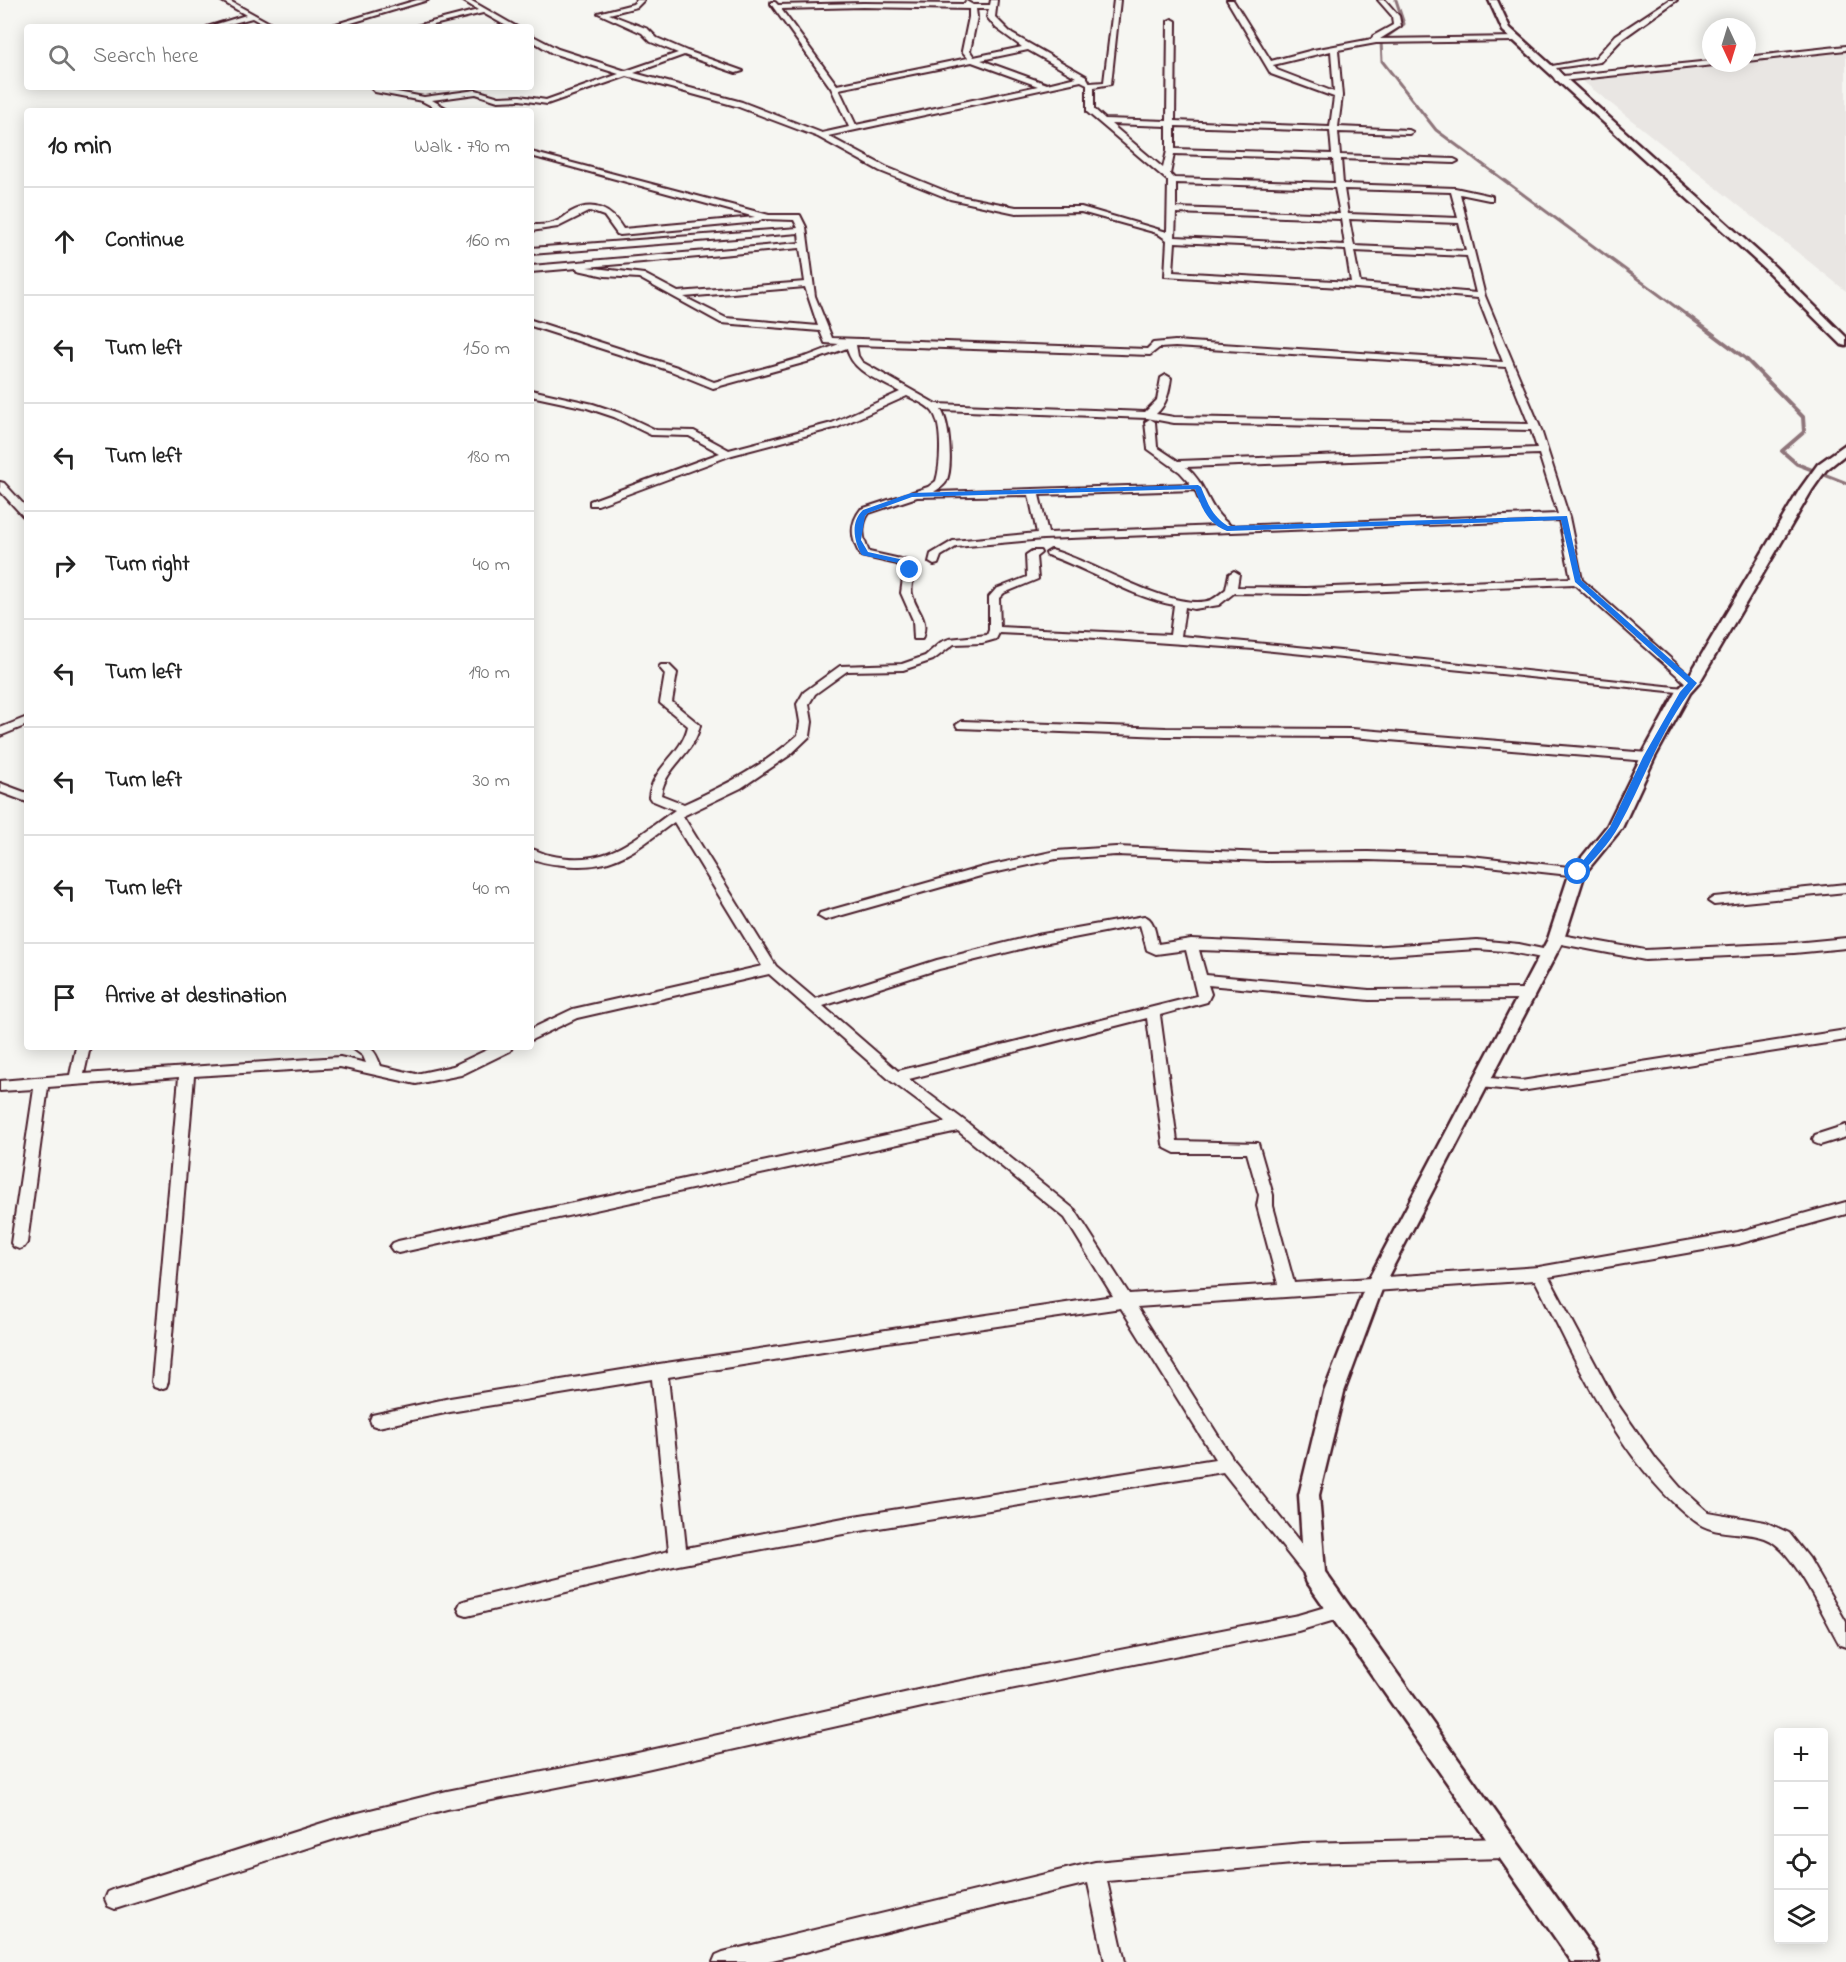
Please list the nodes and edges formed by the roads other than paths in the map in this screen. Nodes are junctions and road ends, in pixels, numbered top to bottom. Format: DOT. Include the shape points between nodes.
graph roads {
  1 [pos="223,0"];
  2 [pos="425,0"];
  3 [pos="465,0"];
  4 [pos="641,0"];
  5 [pos="771,0"];
  6 [pos="963,0"];
  7 [pos="1117,0"];
  8 [pos="1230,0"];
  9 [pos="1381,0"];
  10 [pos="1493,0"];
  11 [pos="1674,0"];
  12 [pos="993,3"];
  13 [pos="972,7"];
  14 [pos="776,8"];
  15 [pos="484,11"];
  16 [pos="252,16"];
  17 [pos="1172,21"];
  18 [pos="222,24"];
  19 [pos="267,24"];
  20 [pos="341,24"];
  21 [pos="429,24"];
  22 [pos="508,24"];
  23 [pos="534,39"];
  24 [pos="1516,39"];
  25 [pos="1376,41"];
  26 [pos="1031,47"];
  27 [pos="1334,48"];
  28 [pos="1846,48"];
  29 [pos="684,53"];
  30 [pos="1756,58"];
  31 [pos="972,59"];
  32 [pos="1269,64"];
  33 [pos="1702,64"];
  34 [pos="739,71"];
  35 [pos="626,74"];
  36 [pos="1083,78"];
  37 [pos="1560,79"];
  38 [pos="1090,85"];
  39 [pos="1047,86"];
  40 [pos="835,88"];
  41 [pos="378,90"];
  42 [pos="1338,96"];
  43 [pos="424,99"];
  44 [pos="441,108"];
  45 [pos="1105,121"];
  46 [pos="1172,123"];
  47 [pos="853,127"];
  48 [pos="1334,130"];
  49 [pos="1409,132"];
  50 [pos="820,135"];
  51 [pos="1171,151"];
  52 [pos="534,155"];
  53 [pos="1337,156"];
  54 [pos="1454,161"];
  55 [pos="1169,177"];
  56 [pos="1339,185"];
  57 [pos="1455,190"];
  58 [pos="1489,198"];
  59 [pos="1172,210"];
  60 [pos="1343,216"];
  61 [pos="769,218"];
  62 [pos="1463,221"];
  63 [pos="534,228"];
  64 [pos="802,230"];
  65 [pos="1171,239"];
  66 [pos="804,245"];
  67 [pos="1349,249"];
  68 [pos="534,251"];
  69 [pos="1471,254"];
  70 [pos="576,264"];
  71 [pos="534,269"];
  72 [pos="809,284"];
  73 [pos="1356,285"];
  74 [pos="677,294"];
  75 [pos="1481,296"];
  76 [pos="534,324"];
  77 [pos="824,329"];
  78 [pos="851,343"];
  79 [pos="1846,343"];
  80 [pos="1511,364"];
  81 [pos="1166,378"];
  82 [pos="906,393"];
  83 [pos="534,394"];
  84 [pos="934,408"];
  85 [pos="1149,418"];
  86 [pos="1535,427"];
  87 [pos="1846,448"];
  88 [pos="1541,451"];
  89 [pos="728,453"];
  90 [pos="1174,464"];
  91 [pos="0,485"];
  92 [pos="1198,487"];
  93 [pos="1035,492"];
  94 [pos="5,495"];
  95 [pos="911,495"];
  96 [pos="594,503"];
  97 [pos="24,511"];
  98 [pos="1564,517"];
  99 [pos="1227,528"];
  100 [pos="1043,536"];
  101 [pos="1036,553"];
  102 [pos="1051,553"];
  103 [pos="933,562"];
  104 [pos="1234,574"];
  105 [pos="1577,581"];
  106 [pos="1232,590"];
  107 [pos="1180,605"];
  108 [pos="995,630"];
  109 [pos="918,638"];
  110 [pos="1175,638"];
  111 [pos="665,667"];
  112 [pos="1688,687"];
  113 [pos="24,722"];
  114 [pos="962,725"];
  115 [pos="0,732"];
  116 [pos="1648,757"];
  117 [pos="0,787"];
  118 [pos="24,797"];
  119 [pos="680,812"];
  120 [pos="534,854"];
  121 [pos="1578,872"];
  122 [pos="1846,888"];
  123 [pos="1714,902"];
  124 [pos="825,916"];
  125 [pos="1846,943"];
  126 [pos="1191,944"];
  127 [pos="1552,946"];
  128 [pos="771,969"];
  129 [pos="1200,979"];
  130 [pos="1527,994"];
  131 [pos="812,1005"];
  132 [pos="1153,1011"];
  133 [pos="534,1034"];
  134 [pos="1846,1035"];
  135 [pos="82,1050"];
  136 [pos="364,1050"];
  137 [pos="500,1050"];
  138 [pos="187,1071"];
  139 [pos="376,1071"];
  140 [pos="896,1077"];
  141 [pos="76,1080"];
  142 [pos="1480,1082"];
  143 [pos="42,1083"];
  144 [pos="0,1086"];
  145 [pos="960,1125"];
  146 [pos="1846,1131"];
  147 [pos="1820,1139"];
  148 [pos="1846,1208"];
  149 [pos="19,1243"];
  150 [pos="398,1247"];
  151 [pos="1539,1273"];
  152 [pos="1375,1284"];
  153 [pos="1288,1291"];
  154 [pos="1124,1301"];
  155 [pos="659,1371"];
  156 [pos="160,1382"];
  157 [pos="378,1420"];
  158 [pos="1227,1464"];
  159 [pos="678,1557"];
  160 [pos="1315,1575"];
  161 [pos="467,1608"];
  162 [pos="1339,1611"];
  163 [pos="1846,1639"];
  164 [pos="1506,1848"];
  165 [pos="1095,1872"];
  166 [pos="115,1899"];
  167 [pos="723,1962"];
  168 [pos="1115,1962"];
  169 [pos="1587,1962"];
  1 -- 16 [label="street"];
  2 -- 20 [label="street"];
  3 -- 15 [label="street"];
  4 -- 29 [label="street" via="634,6 602,13"];
  5 -- 14 [label="street"];
  6 -- 13 [label="street"];
  7 -- 38 [label="street" via="1107,84"];
  8 -- 32 [label="street"];
  9 -- 25 [label="street" via="1395,16 1397,26"];
  10 -- 24 [label="street" via="1506,29"];
  11 -- 37 [label="street" via="1619,37 1597,60 1551,67"];
  12 -- 13 [label="street"];
  12 -- 26 [label="street" via="991,17 997,28"];
  13 -- 14 [label="street"];
  13 -- 31 [label="street" via="966,51"];
  14 -- 40 [label="street"];
  15 -- 21 [label="street"];
  15 -- 22 [label="street"];
  16 -- 18 [label="street"];
  16 -- 19 [label="street"];
  17 -- 46 [label="street"];
  23 -- 35 [label="street" via="555,51"];
  24 -- 25 [label="street"];
  24 -- 37 [label="street"];
  25 -- 27 [label="street"];
  26 -- 31 [label="street"];
  26 -- 36 [label="street"];
  27 -- 32 [label="street"];
  27 -- 42 [label="street"];
  28 -- 30 [label="street"];
  29 -- 34 [label="street"];
  29 -- 35 [label="street"];
  31 -- 39 [label="street"];
  31 -- 40 [label="street"];
  32 -- 42 [label="street" via="1274,72"];
  33 -- 37 [label="street"];
  35 -- 43 [label="street" via="547,102 498,99 476,92"];
  35 -- 50 [label="street" via="740,104"];
  36 -- 38 [label="street"];
  36 -- 39 [label="street"];
  37 -- 79 [label="street" via="1770,268"];
  38 -- 45 [label="street" via="1090,110"];
  39 -- 47 [label="street"];
  40 -- 47 [label="street"];
  41 -- 43 [label="street"];
  42 -- 48 [label="street"];
  43 -- 44 [label="street"];
  45 -- 46 [label="street"];
  45 -- 55 [label="street"];
  46 -- 48 [label="street"];
  46 -- 51 [label="street"];
  47 -- 50 [label="street"];
  48 -- 49 [label="street"];
  48 -- 53 [label="street"];
  50 -- 65 [label="street" via="884,169 952,197 1016,210 1081,209 1160,231"];
  51 -- 53 [label="street"];
  51 -- 55 [label="street"];
  52 -- 61 [label="street"];
  53 -- 54 [label="street"];
  53 -- 56 [label="street"];
  55 -- 56 [label="street"];
  55 -- 59 [label="street"];
  56 -- 57 [label="street"];
  56 -- 60 [label="street"];
  57 -- 58 [label="street"];
  57 -- 62 [label="street"];
  59 -- 60 [label="street"];
  59 -- 65 [label="street"];
  60 -- 62 [label="street"];
  60 -- 67 [label="street"];
  61 -- 63 [label="street" via="620,232 605,210 587,210 554,225"];
  61 -- 64 [label="street" via="797,217"];
  62 -- 69 [label="street"];
  64 -- 66 [label="street"];
  64 -- 68 [label="street"];
  65 -- 67 [label="street"];
  65 -- 73 [label="street" via="1167,274"];
  66 -- 70 [label="street"];
  66 -- 72 [label="street"];
  67 -- 69 [label="street"];
  67 -- 73 [label="street"];
  69 -- 75 [label="street"];
  70 -- 71 [label="street"];
  70 -- 74 [label="street" via="605,273 641,276"];
  72 -- 74 [label="street"];
  72 -- 77 [label="street"];
  73 -- 75 [label="street"];
  74 -- 77 [label="street" via="724,321"];
  75 -- 80 [label="street"];
  76 -- 78 [label="street" via="713,385"];
  77 -- 78 [label="street" via="828,341"];
  78 -- 80 [label="street" via="1150,352 1156,345 1175,344"];
  78 -- 82 [label="street" via="858,364"];
  80 -- 86 [label="street"];
  81 -- 85 [label="street" via="1162,404"];
  82 -- 84 [label="street"];
  82 -- 89 [label="street" via="835,425"];
  83 -- 89 [label="street" via="608,412 654,433 691,433"];
  84 -- 85 [label="street"];
  84 -- 95 [label="street" via="943,422 943,475 932,489"];
  85 -- 86 [label="street"];
  85 -- 90 [label="street" via="1151,445"];
  86 -- 88 [label="street"];
  87 -- 112 [label="street" via="1822,467 1806,489"];
  88 -- 90 [label="street"];
  88 -- 98 [label="street"];
  89 -- 96 [label="street"];
  90 -- 92 [label="street" via="1192,477"];
  91 -- 94 [label="street"];
  92 -- 93 [label="street"];
  92 -- 99 [label="street" via="1208,513"];
  93 -- 95 [label="street"];
  93 -- 100 [label="street"];
  94 -- 97 [label="street"];
  95 -- 109 [label="street" via="861,515 857,540 865,554 901,562 910,570 906,592 919,620"];
  98 -- 99 [label="street"];
  98 -- 105 [label="street"];
  99 -- 100 [label="street"];
  100 -- 103 [label="street" via="953,544 936,554"];
  101 -- 108 [label="street" via="1030,555 1033,579 994,597"];
  102 -- 107 [label="street"];
  104 -- 106 [label="street"];
  105 -- 106 [label="street" via="1393,589"];
  105 -- 112 [label="street"];
  106 -- 107 [label="street" via="1212,604"];
  107 -- 110 [label="street"];
  108 -- 110 [label="street"];
  108 -- 119 [label="street" via="992,637 982,640 953,641 916,664 844,668 810,692 803,704 804,736 786,752 737,785"];
  110 -- 112 [label="street"];
  111 -- 119 [label="street" via="671,673 666,703 694,725 693,738 659,776 655,797"];
  112 -- 116 [label="street"];
  113 -- 115 [label="street"];
  114 -- 116 [label="street" via="1352,733"];
  116 -- 121 [label="street" via="1614,828"];
  117 -- 118 [label="street"];
  119 -- 120 [label="street" via="606,860 580,863"];
  119 -- 128 [label="street"];
  121 -- 124 [label="street" via="1462,859 1116,851 1056,855 993,869"];
  121 -- 127 [label="street"];
  122 -- 123 [label="street"];
  125 -- 127 [label="street" via="1645,955"];
  126 -- 127 [label="street" via="1362,951 1436,945"];
  126 -- 129 [label="street"];
  126 -- 131 [label="street" via="1153,949 1144,920 1037,940 937,965"];
  127 -- 130 [label="street"];
  128 -- 131 [label="street"];
  128 -- 133 [label="street" via="573,1014"];
  129 -- 130 [label="street" via="1369,995"];
  129 -- 132 [label="street" via="1204,998"];
  130 -- 142 [label="street"];
  131 -- 140 [label="street"];
  132 -- 140 [label="street"];
  132 -- 153 [label="street" via="1170,1144 1253,1147"];
  134 -- 142 [label="street" via="1521,1086"];
  135 -- 141 [label="street"];
  136 -- 139 [label="street" via="369,1053"];
  137 -- 139 [label="street" via="456,1071 426,1077"];
  138 -- 139 [label="street" via="340,1062"];
  138 -- 141 [label="street"];
  138 -- 156 [label="street"];
  140 -- 145 [label="street"];
  141 -- 143 [label="street"];
  142 -- 152 [label="street"];
  143 -- 144 [label="street"];
  143 -- 149 [label="street"];
  145 -- 150 [label="street"];
  145 -- 154 [label="street" via="1070,1214"];
  146 -- 147 [label="street"];
  148 -- 151 [label="street" via="1738,1238"];
  151 -- 152 [label="street"];
  151 -- 163 [label="street" via="1614,1415 1650,1467 1704,1519 1773,1532 1792,1546"];
  152 -- 153 [label="street"];
  152 -- 160 [label="street" via="1334,1392 1309,1495"];
  153 -- 154 [label="street"];
  154 -- 155 [label="street"];
  154 -- 158 [label="street"];
  155 -- 157 [label="street" via="450,1404"];
  155 -- 159 [label="street"];
  158 -- 159 [label="street" via="854,1524"];
  158 -- 160 [label="street"];
  159 -- 161 [label="street"];
  160 -- 162 [label="street"];
  162 -- 164 [label="street"];
  162 -- 166 [label="street" via="1298,1623 931,1696 447,1800 338,1828"];
  164 -- 165 [label="street" via="1303,1853"];
  164 -- 169 [label="street"];
  165 -- 167 [label="street"];
  165 -- 168 [label="street"];
}
